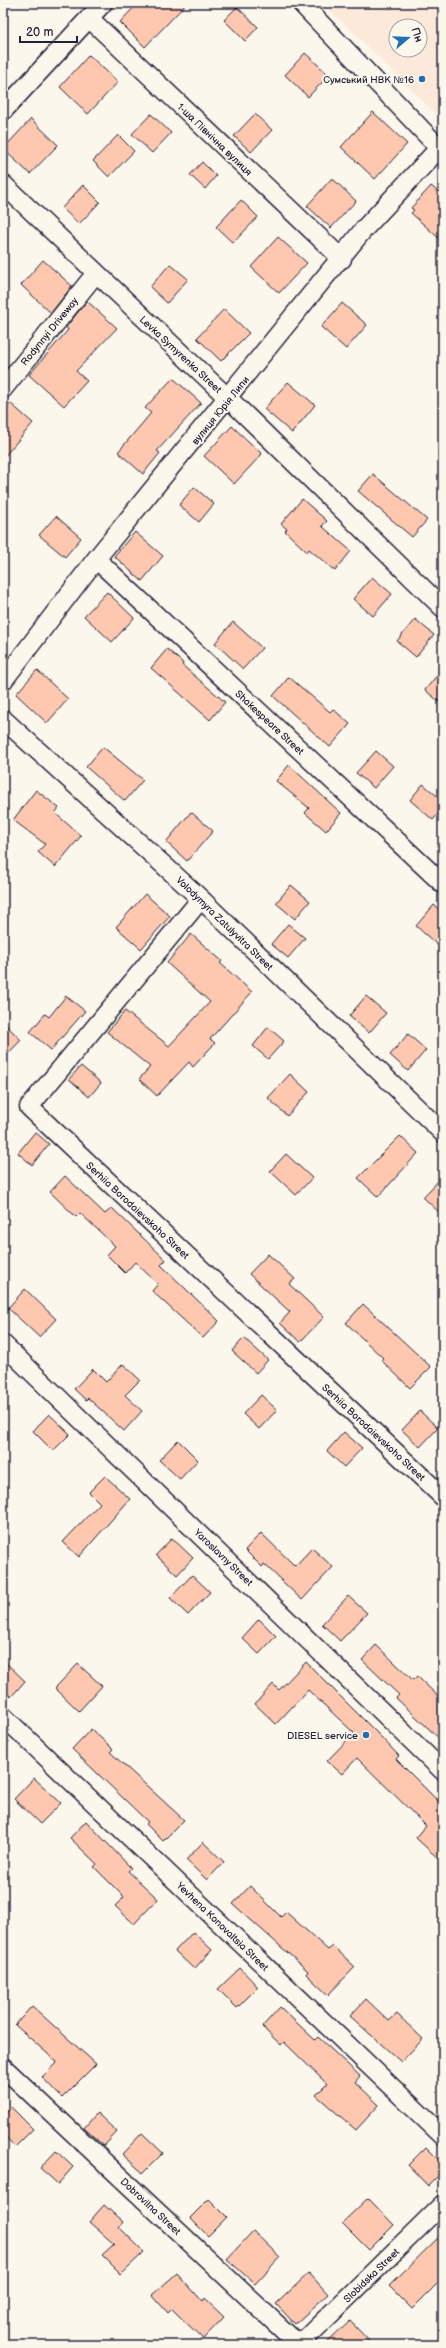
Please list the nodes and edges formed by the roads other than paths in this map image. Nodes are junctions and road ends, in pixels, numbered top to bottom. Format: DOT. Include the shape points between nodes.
graph roads {
  1 [pos="103,3"];
  2 [pos="301,3"];
  3 [pos="89,18"];
  4 [pos="3,111"];
  5 [pos="442,148"];
  6 [pos="3,184"];
  7 [pos="342,259"];
  8 [pos="96,273"];
  9 [pos="3,389"];
  10 [pos="229,399"];
  11 [pos="96,559"];
  12 [pos="443,608"];
  13 [pos="3,681"];
  14 [pos="3,718"];
  15 [pos="443,884"];
  16 [pos="201,899"];
  17 [pos="443,1133"];
  18 [pos="3,1344"];
  19 [pos="443,1497"];
  20 [pos="3,1716"];
  21 [pos="443,1771"];
  22 [pos="3,2067"];
  23 [pos="443,2136"];
  24 [pos="443,2204"];
  25 [pos="299,2345"];
  1 -- 3 [label="street"];
  2 -- 5 [label="street"];
  3 -- 4 [label="street"];
  3 -- 7 [label="street, 1-ша Північна вулиця"];
  5 -- 7 [label="street, вулиця Юрія Липи" via="364,230"];
  6 -- 8 [label="street, Levka Symyrenka Street"];
  7 -- 10 [label="street, вулиця Юрія Липи"];
  8 -- 9 [label="street, Rodynnyi Driveway"];
  8 -- 10 [label="street, Levka Symyrenka Street"];
  10 -- 11 [label="street, вулиця Юрія Липи"];
  10 -- 12 [label="street, Levka Symyrenka Street"];
  11 -- 13 [label="street, вулиця Юрія Липи"];
  11 -- 15 [label="street, Shakespeare Street"];
  14 -- 16 [label="street, Volodymyra Zatulyvitra Street"];
  16 -- 17 [label="street, Volodymyra Zatulyvitra Street"];
  16 -- 19 [label="street, Serhiia Borodaievskoho Street" via="29,1107"];
  18 -- 21 [label="street, Yaroslavny Street"];
  20 -- 23 [label="street, Yevhena Konovaltsia Street"];
  22 -- 25 [label="street, Dobrovilna Street"];
  24 -- 25 [label="street, Slobidska Street"];
}
